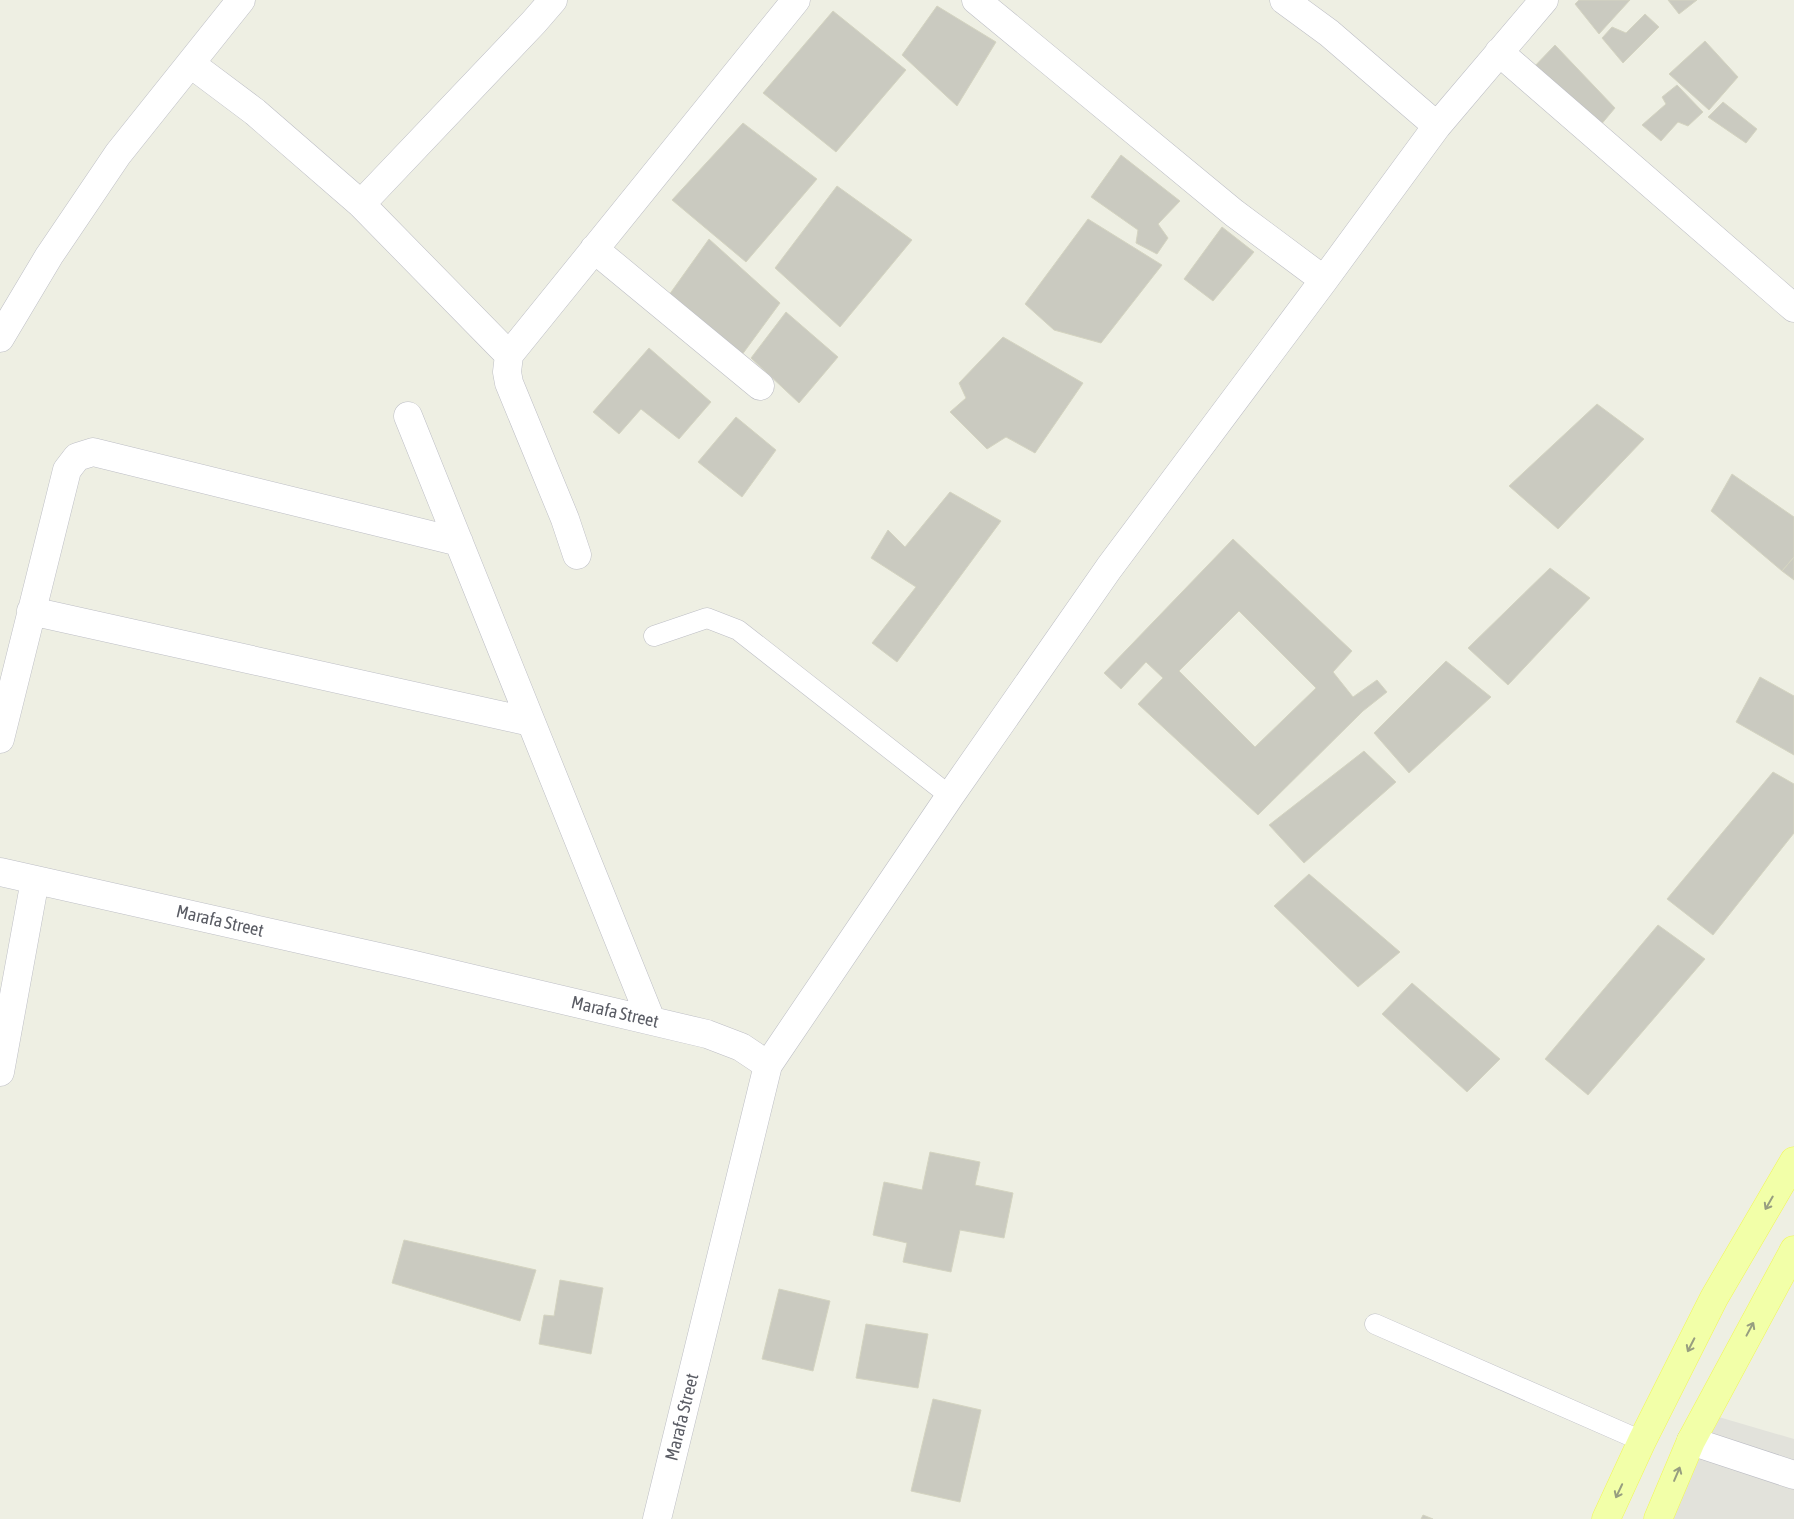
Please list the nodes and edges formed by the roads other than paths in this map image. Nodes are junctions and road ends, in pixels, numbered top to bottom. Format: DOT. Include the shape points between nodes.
graph roads {
  1 [pos="241,0"];
  2 [pos="553,0"];
  3 [pos="796,0"];
  4 [pos="976,0"];
  5 [pos="1284,0"];
  6 [pos="1544,0"];
  7 [pos="1499,52"];
  8 [pos="191,64"];
  9 [pos="1437,126"];
  10 [pos="361,204"];
  11 [pos="594,249"];
  12 [pos="1324,280"];
  13 [pos="1794,308"];
  14 [pos="0,338"];
  15 [pos="509,355"];
  16 [pos="760,386"];
  17 [pos="408,416"];
  18 [pos="459,542"];
  19 [pos="577,555"];
  20 [pos="31,612"];
  21 [pos="654,636"];
  22 [pos="531,722"];
  23 [pos="0,739"];
  24 [pos="950,796"];
  25 [pos="0,872"];
  26 [pos="35,880"];
  27 [pos="651,1020"];
  28 [pos="768,1065"];
  29 [pos="0,1072"];
  30 [pos="1794,1161"];
  31 [pos="1794,1250"];
  32 [pos="1375,1324"];
  33 [pos="1642,1441"];
  34 [pos="1691,1441"];
  35 [pos="1794,1475"];
  36 [pos="657,1519"];
  37 [pos="1606,1519"];
  38 [pos="1658,1519"];
  1 -- 8 [label="street"];
  2 -- 10 [label="street"];
  3 -- 11 [label="street"];
  4 -- 12 [label="street" via="1234,213"];
  5 -- 9 [label="street" via="1329,33"];
  6 -- 7 [label="street"];
  7 -- 9 [label="street"];
  7 -- 13 [label="street"];
  8 -- 10 [label="street" via="255,112"];
  8 -- 14 [label="street" via="118,154 49,256"];
  9 -- 12 [label="street"];
  10 -- 15 [label="street"];
  11 -- 15 [label="street"];
  11 -- 16 [label="street"];
  12 -- 24 [label="street" via="1109,568"];
  15 -- 19 [label="street" via="509,383"];
  17 -- 18 [label="street"];
  18 -- 20 [label="street" via="93,452 77,457 67,470"];
  18 -- 22 [label="street"];
  20 -- 22 [label="street"];
  20 -- 23 [label="street"];
  21 -- 24 [label="lane" via="707,618 738,630"];
  22 -- 27 [label="street"];
  24 -- 28 [label="street"];
  25 -- 26 [label="street, Marafa Street"];
  26 -- 27 [label="street, Marafa Street"];
  26 -- 29 [label="street"];
  27 -- 28 [label="street, Marafa Street" via="707,1034 741,1047"];
  28 -- 36 [label="street, Marafa Street"];
  30 -- 33 [label="main road, one-way" via="1714,1298"];
  34 -- 31 [label="main road, one-way"];
  32 -- 33 [label="lane"];
  33 -- 37 [label="main road, one-way"];
  34 -- 35 [label="street"];
  38 -- 34 [label="main road, one-way"];
}
